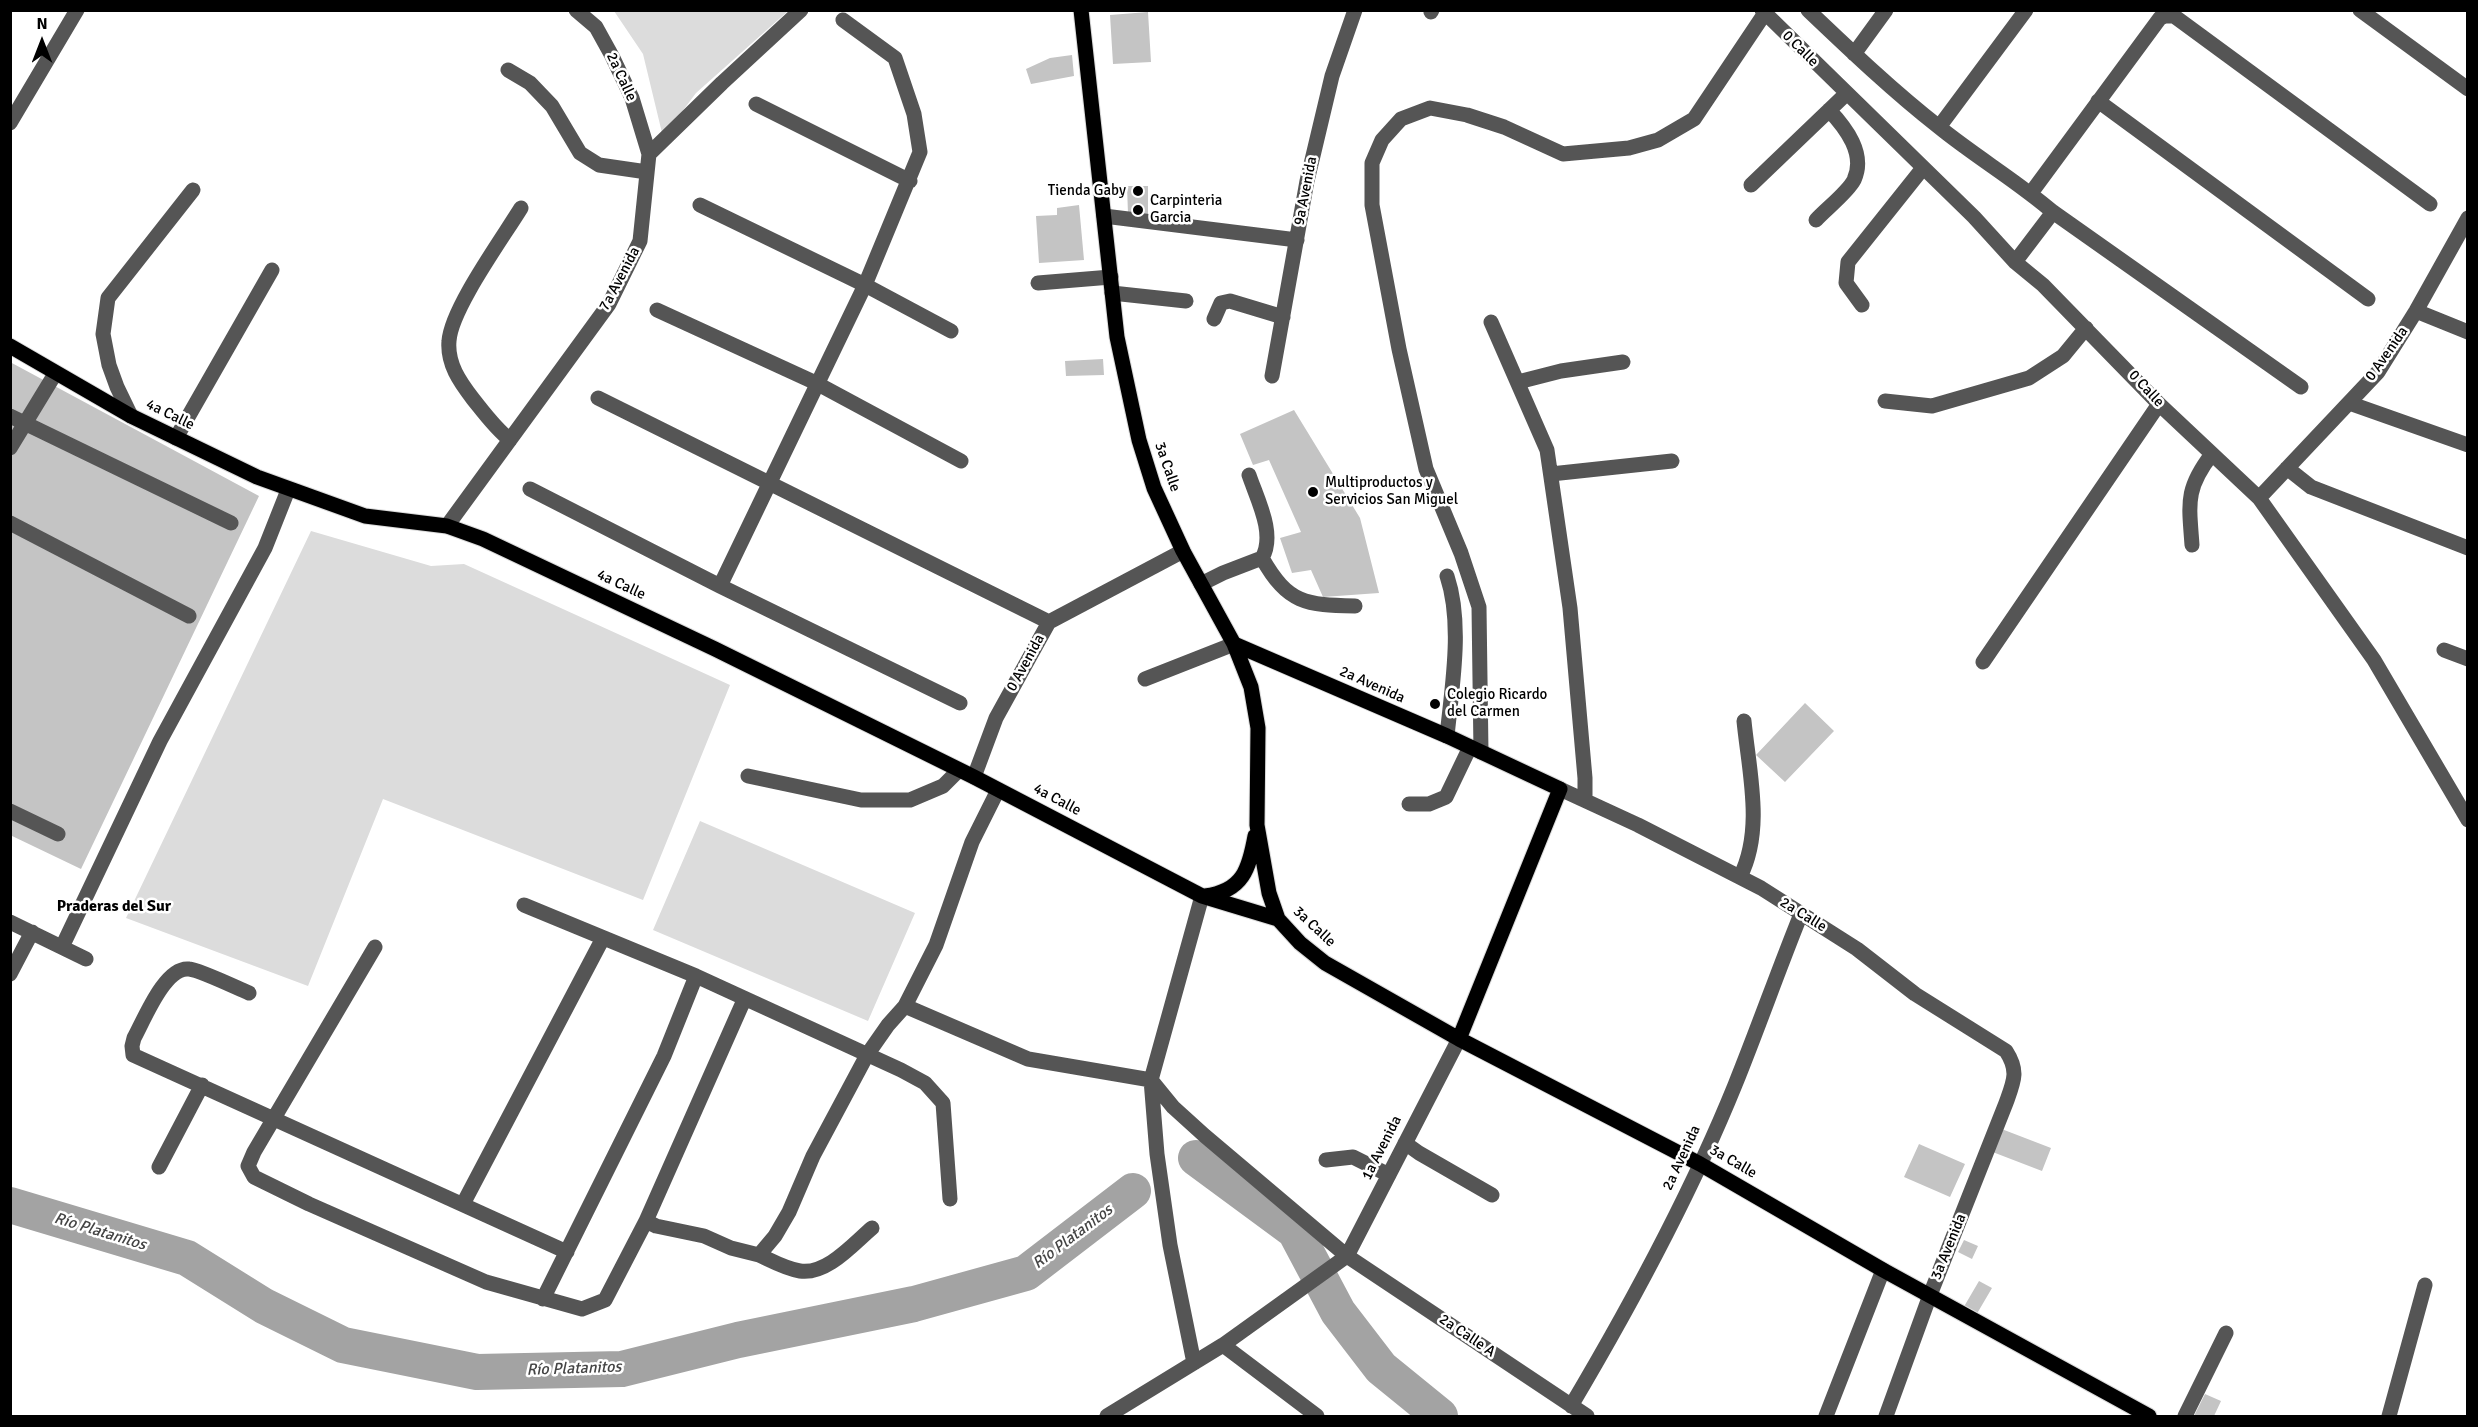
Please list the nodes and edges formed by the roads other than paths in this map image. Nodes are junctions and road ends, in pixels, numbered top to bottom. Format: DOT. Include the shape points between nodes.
graph roads {
  1 [pos="91,10"];
  2 [pos="576,10"];
  3 [pos="801,10"];
  4 [pos="1081,10"];
  5 [pos="1355,10"];
  6 [pos="1808,10"];
  7 [pos="1886,10"];
  8 [pos="2026,10"];
  9 [pos="2361,10"];
  10 [pos="76,12"];
  11 [pos="1763,12"];
  12 [pos="843,20"];
  13 [pos="1854,54"];
  14 [pos="508,70"];
  15 [pos="2468,89"];
  16 [pos="1846,94"];
  17 [pos="2098,101"];
  18 [pos="756,104"];
  19 [pos="1829,110"];
  20 [pos="10,123"];
  21 [pos="1939,127"];
  22 [pos="649,153"];
  23 [pos="1923,168"];
  24 [pos="647,172"];
  25 [pos="910,181"];
  26 [pos="1751,185"];
  27 [pos="193,190"];
  28 [pos="2031,193"];
  29 [pos="2430,204"];
  30 [pos="700,205"];
  31 [pos="521,208"];
  32 [pos="2053,212"];
  33 [pos="1104,216"];
  34 [pos="2468,218"];
  35 [pos="1816,220"];
  36 [pos="1297,240"];
  37 [pos="2015,262"];
  38 [pos="272,270"];
  39 [pos="1038,283"];
  40 [pos="864,285"];
  41 [pos="1112,285"];
  42 [pos="2368,299"];
  43 [pos="1186,301"];
  44 [pos="1862,305"];
  45 [pos="657,310"];
  46 [pos="2416,311"];
  47 [pos="1283,317"];
  48 [pos="1214,319"];
  49 [pos="1491,322"];
  50 [pos="2086,328"];
  51 [pos="951,332"];
  52 [pos="2468,332"];
  53 [pos="10,346"];
  54 [pos="1623,362"];
  55 [pos="56,374"];
  56 [pos="1272,376"];
  57 [pos="1518,382"];
  58 [pos="816,383"];
  59 [pos="2301,387"];
  60 [pos="598,398"];
  61 [pos="1885,401"];
  62 [pos="2349,403"];
  63 [pos="2159,404"];
  64 [pos="10,416"];
  65 [pos="131,416"];
  66 [pos="26,423"];
  67 [pos="176,438"];
  68 [pos="510,440"];
  69 [pos="2468,445"];
  70 [pos="10,448"];
  71 [pos="2211,454"];
  72 [pos="961,461"];
  73 [pos="1672,461"];
  74 [pos="2287,468"];
  75 [pos="1551,474"];
  76 [pos="1249,475"];
  77 [pos="771,482"];
  78 [pos="530,489"];
  79 [pos="288,490"];
  80 [pos="2259,498"];
  81 [pos="10,523"];
  82 [pos="231,523"];
  83 [pos="447,526"];
  84 [pos="2192,545"];
  85 [pos="2468,548"];
  86 [pos="1184,551"];
  87 [pos="1262,558"];
  88 [pos="1447,576"];
  89 [pos="1201,584"];
  90 [pos="720,586"];
  91 [pos="1355,606"];
  92 [pos="189,616"];
  93 [pos="1049,622"];
  94 [pos="1233,644"];
  95 [pos="2444,650"];
  96 [pos="2468,659"];
  97 [pos="1983,662"];
  98 [pos="1145,679"];
  99 [pos="960,703"];
  100 [pos="1744,721"];
  101 [pos="1447,736"];
  102 [pos="1475,749"];
  103 [pos="959,770"];
  104 [pos="748,776"];
  105 [pos="974,777"];
  106 [pos="1560,789"];
  107 [pos="998,790"];
  108 [pos="1585,799"];
  109 [pos="1409,804"];
  110 [pos="10,811"];
  111 [pos="2468,820"];
  112 [pos="1257,825"];
  113 [pos="58,834"];
  114 [pos="1740,878"];
  115 [pos="1202,896"];
  116 [pos="524,905"];
  117 [pos="1801,914"];
  118 [pos="1278,919"];
  119 [pos="10,922"];
  120 [pos="32,932"];
  121 [pos="603,938"];
  122 [pos="62,947"];
  123 [pos="375,947"];
  124 [pos="86,959"];
  125 [pos="10,974"];
  126 [pos="696,976"];
  127 [pos="249,993"];
  128 [pos="744,999"];
  129 [pos="905,1006"];
  130 [pos="1459,1039"];
  131 [pos="867,1055"];
  132 [pos="2015,1078"];
  133 [pos="1151,1080"];
  134 [pos="202,1085"];
  135 [pos="274,1118"];
  136 [pos="1405,1143"];
  137 [pos="1326,1160"];
  138 [pos="1700,1164"];
  139 [pos="159,1167"];
  140 [pos="1389,1175"];
  141 [pos="1492,1195"];
  142 [pos="950,1199"];
  143 [pos="463,1204"];
  144 [pos="646,1221"];
  145 [pos="872,1228"];
  146 [pos="567,1252"];
  147 [pos="759,1255"];
  148 [pos="1344,1258"];
  149 [pos="1883,1270"];
  150 [pos="2425,1285"];
  151 [pos="1930,1295"];
  152 [pos="543,1299"];
  153 [pos="2226,1333"];
  154 [pos="1223,1345"];
  155 [pos="1194,1363"];
  156 [pos="1571,1406"];
  157 [pos="1107,1416"];
  158 [pos="1317,1416"];
  159 [pos="1587,1416"];
  160 [pos="1826,1416"];
  161 [pos="1886,1416"];
  162 [pos="2149,1416"];
  163 [pos="2185,1416"];
  164 [pos="2389,1416"];
  1 -- 10 [label="street"];
  2 -- 22 [label="street, 2a Calle" via="596,27 612,56 632,98"];
  3 -- 22 [label="street"];
  4 -- 33 [label="main road, 3a Calle"];
  5 -- 36 [label="street, 9a Avenida" via="1332,76"];
  6 -- 13 [label="street"];
  7 -- 13 [label="street"];
  8 -- 21 [label="street"];
  9 -- 15 [label="street"];
  10 -- 20 [label="street"];
  11 -- 16 [label="street, 0 Calle"];
  11 -- 102 [label="street" via="1694,119 1658,140 1629,148 1563,154 1504,127 1430,108 1401,119 1382,140 1372,163 1372,205 1426,469 1479,607"];
  12 -- 25 [label="street" via="895,58 914,114 920,152"];
  13 -- 21 [label="street"];
  14 -- 24 [label="street" via="530,82 552,106 580,153 600,165"];
  16 -- 19 [label="street"];
  16 -- 23 [label="street, 0 Calle"];
  17 -- 28 [label="street"];
  17 -- 29 [label="street" via="2160,18 2174,16"];
  17 -- 42 [label="street"];
  18 -- 25 [label="street"];
  19 -- 26 [label="street"];
  19 -- 35 [label="street" via="1845,128 1859,159 1854,182"];
  21 -- 28 [label="street"];
  22 -- 24 [label="street, 7a Avenida"];
  23 -- 37 [label="street, 0 Calle"];
  23 -- 44 [label="street" via="1848,262 1846,283"];
  24 -- 68 [label="street, 7a Avenida" via="640,241 609,304"];
  25 -- 40 [label="street"];
  27 -- 65 [label="street" via="108,298 103,334 117,387"];
  28 -- 32 [label="street"];
  30 -- 40 [label="street"];
  31 -- 68 [label="street" via="457,312 449,341 458,381 496,429"];
  32 -- 37 [label="street"];
  32 -- 59 [label="street"];
  33 -- 36 [label="street"];
  33 -- 41 [label="main road, 3a Calle"];
  34 -- 46 [label="street, 0 Avenida"];
  36 -- 47 [label="street, 9a Avenida"];
  37 -- 50 [label="street, 0 Calle"];
  38 -- 67 [label="street"];
  39 -- 41 [label="street"];
  40 -- 51 [label="street"];
  40 -- 58 [label="street"];
  41 -- 43 [label="street"];
  41 -- 86 [label="main road, 3a Calle" via="1117,337 1139,440 1154,488"];
  45 -- 58 [label="street"];
  46 -- 52 [label="street"];
  46 -- 62 [label="street, 0 Avenida" via="2378,372"];
  47 -- 48 [label="street" via="1230,301 1221,303"];
  47 -- 56 [label="street, 9a Avenida"];
  49 -- 57 [label="street"];
  50 -- 61 [label="street" via="2063,356 2029,378 1932,406"];
  50 -- 63 [label="street, 0 Calle"];
  53 -- 55 [label="main road, 4a Calle"];
  54 -- 57 [label="street"];
  55 -- 65 [label="main road, 4a Calle"];
  55 -- 66 [label="street"];
  57 -- 75 [label="street" via="1547,450"];
  58 -- 72 [label="street"];
  58 -- 77 [label="street"];
  60 -- 77 [label="street"];
  62 -- 69 [label="street"];
  62 -- 74 [label="street, 0 Avenida"];
  63 -- 71 [label="street, 0 Calle"];
  63 -- 97 [label="street"];
  64 -- 66 [label="street"];
  65 -- 67 [label="main road, 4a Calle"];
  66 -- 70 [label="street"];
  66 -- 82 [label="street"];
  67 -- 79 [label="main road, 4a Calle"];
  68 -- 83 [label="street, 7a Avenida"];
  71 -- 80 [label="street, 0 Calle"];
  71 -- 84 [label="street" via="2188,498"];
  73 -- 75 [label="street"];
  74 -- 80 [label="street, 0 Avenida"];
  74 -- 85 [label="street" via="2311,487"];
  75 -- 108 [label="street" via="1570,608"];
  76 -- 87 [label="street" via="1264,518 1267,543"];
  77 -- 90 [label="street"];
  77 -- 93 [label="street"];
  78 -- 90 [label="street"];
  79 -- 83 [label="main road, 4a Calle" via="379,519"];
  79 -- 122 [label="street" via="265,548 160,741"];
  80 -- 111 [label="street, 0 Calle" via="2374,660"];
  81 -- 92 [label="street"];
  83 -- 103 [label="main road, 4a Calle" via="483,539 715,649"];
  86 -- 89 [label="main road, 3a Calle"];
  86 -- 93 [label="street, 0 Avenida"];
  87 -- 89 [label="street"];
  87 -- 91 [label="street" via="1277,584 1293,595 1317,605"];
  88 -- 101 [label="street" via="1454,596 1454,657"];
  89 -- 94 [label="main road, 3a Calle"];
  90 -- 99 [label="street"];
  93 -- 105 [label="street, 0 Avenida" via="996,718"];
  94 -- 98 [label="street"];
  94 -- 101 [label="main road, 2a Avenida"];
  94 -- 112 [label="main road, 3a Calle" via="1256,706"];
  95 -- 96 [label="street"];
  100 -- 114 [label="street" via="1754,819"];
  101 -- 102 [label="main road, 2a Avenida"];
  102 -- 106 [label="main road, 2a Avenida"];
  102 -- 109 [label="street" via="1446,797 1429,804"];
  103 -- 104 [label="street" via="943,786 910,800 861,800"];
  103 -- 105 [label="main road, 4a Calle"];
  105 -- 107 [label="main road, 4a Calle"];
  106 -- 108 [label="street, 2a Calle"];
  106 -- 130 [label="main road, 1a Avenida"];
  107 -- 115 [label="main road, 4a Calle"];
  107 -- 129 [label="street" via="972,842 936,945"];
  108 -- 114 [label="street, 2a Calle"];
  110 -- 113 [label="street"];
  112 -- 115 [label="main road" via="1247,870 1237,883 1221,894"];
  112 -- 118 [label="main road, 3a Calle" via="1269,893"];
  114 -- 117 [label="street, 2a Calle"];
  115 -- 118 [label="main road, 4a Calle"];
  115 -- 133 [label="street"];
  116 -- 121 [label="street"];
  117 -- 132 [label="street, 2a Calle" via="1857,949 1915,994 2006,1051 2014,1063"];
  117 -- 138 [label="street, 2a Avenida"];
  118 -- 130 [label="main road, 3a Calle" via="1325,963"];
  119 -- 120 [label="street"];
  120 -- 122 [label="street"];
  120 -- 125 [label="street"];
  121 -- 126 [label="street"];
  121 -- 143 [label="street"];
  122 -- 124 [label="street"];
  123 -- 135 [label="street"];
  126 -- 128 [label="street"];
  126 -- 146 [label="street" via="664,1056"];
  127 -- 134 [label="street" via="189,969 175,972 166,979 134,1038 133,1055"];
  128 -- 131 [label="street"];
  128 -- 144 [label="street"];
  129 -- 131 [label="street"];
  129 -- 133 [label="street" via="1028,1059"];
  130 -- 136 [label="street, 1a Avenida"];
  130 -- 138 [label="main road, 3a Calle"];
  131 -- 142 [label="street" via="925,1083 942,1103"];
  131 -- 147 [label="street" via="813,1156 789,1212"];
  132 -- 151 [label="street, 3a Avenida"];
  133 -- 148 [label="street, 2a Calle A" via="1205,1137"];
  133 -- 155 [label="street" via="1170,1245"];
  134 -- 135 [label="street"];
  134 -- 139 [label="street"];
  135 -- 143 [label="street"];
  135 -- 152 [label="street" via="248,1166 254,1177 486,1282"];
  136 -- 140 [label="street, 1a Avenida"];
  136 -- 141 [label="street"];
  137 -- 140 [label="street" via="1353,1157"];
  138 -- 149 [label="main road, 3a Calle"];
  138 -- 156 [label="street, 2a Avenida" via="1608,1343"];
  140 -- 148 [label="street, 1a Avenida"];
  143 -- 146 [label="street"];
  144 -- 147 [label="street"];
  144 -- 152 [label="street" via="604,1300 582,1309"];
  145 -- 147 [label="street" via="820,1268 801,1271"];
  146 -- 152 [label="street"];
  148 -- 154 [label="street, 1a Avenida"];
  148 -- 156 [label="street, 2a Calle A"];
  149 -- 151 [label="main road, 3a Calle"];
  149 -- 160 [label="street"];
  150 -- 164 [label="street"];
  151 -- 161 [label="street, 3a Avenida"];
  151 -- 162 [label="main road, 3a Calle"];
  153 -- 163 [label="street"];
  154 -- 155 [label="street, 1a Avenida"];
  154 -- 158 [label="street"];
  155 -- 157 [label="street, 1a Avenida"];
  156 -- 159 [label="street, 2a Calle A"];
}
